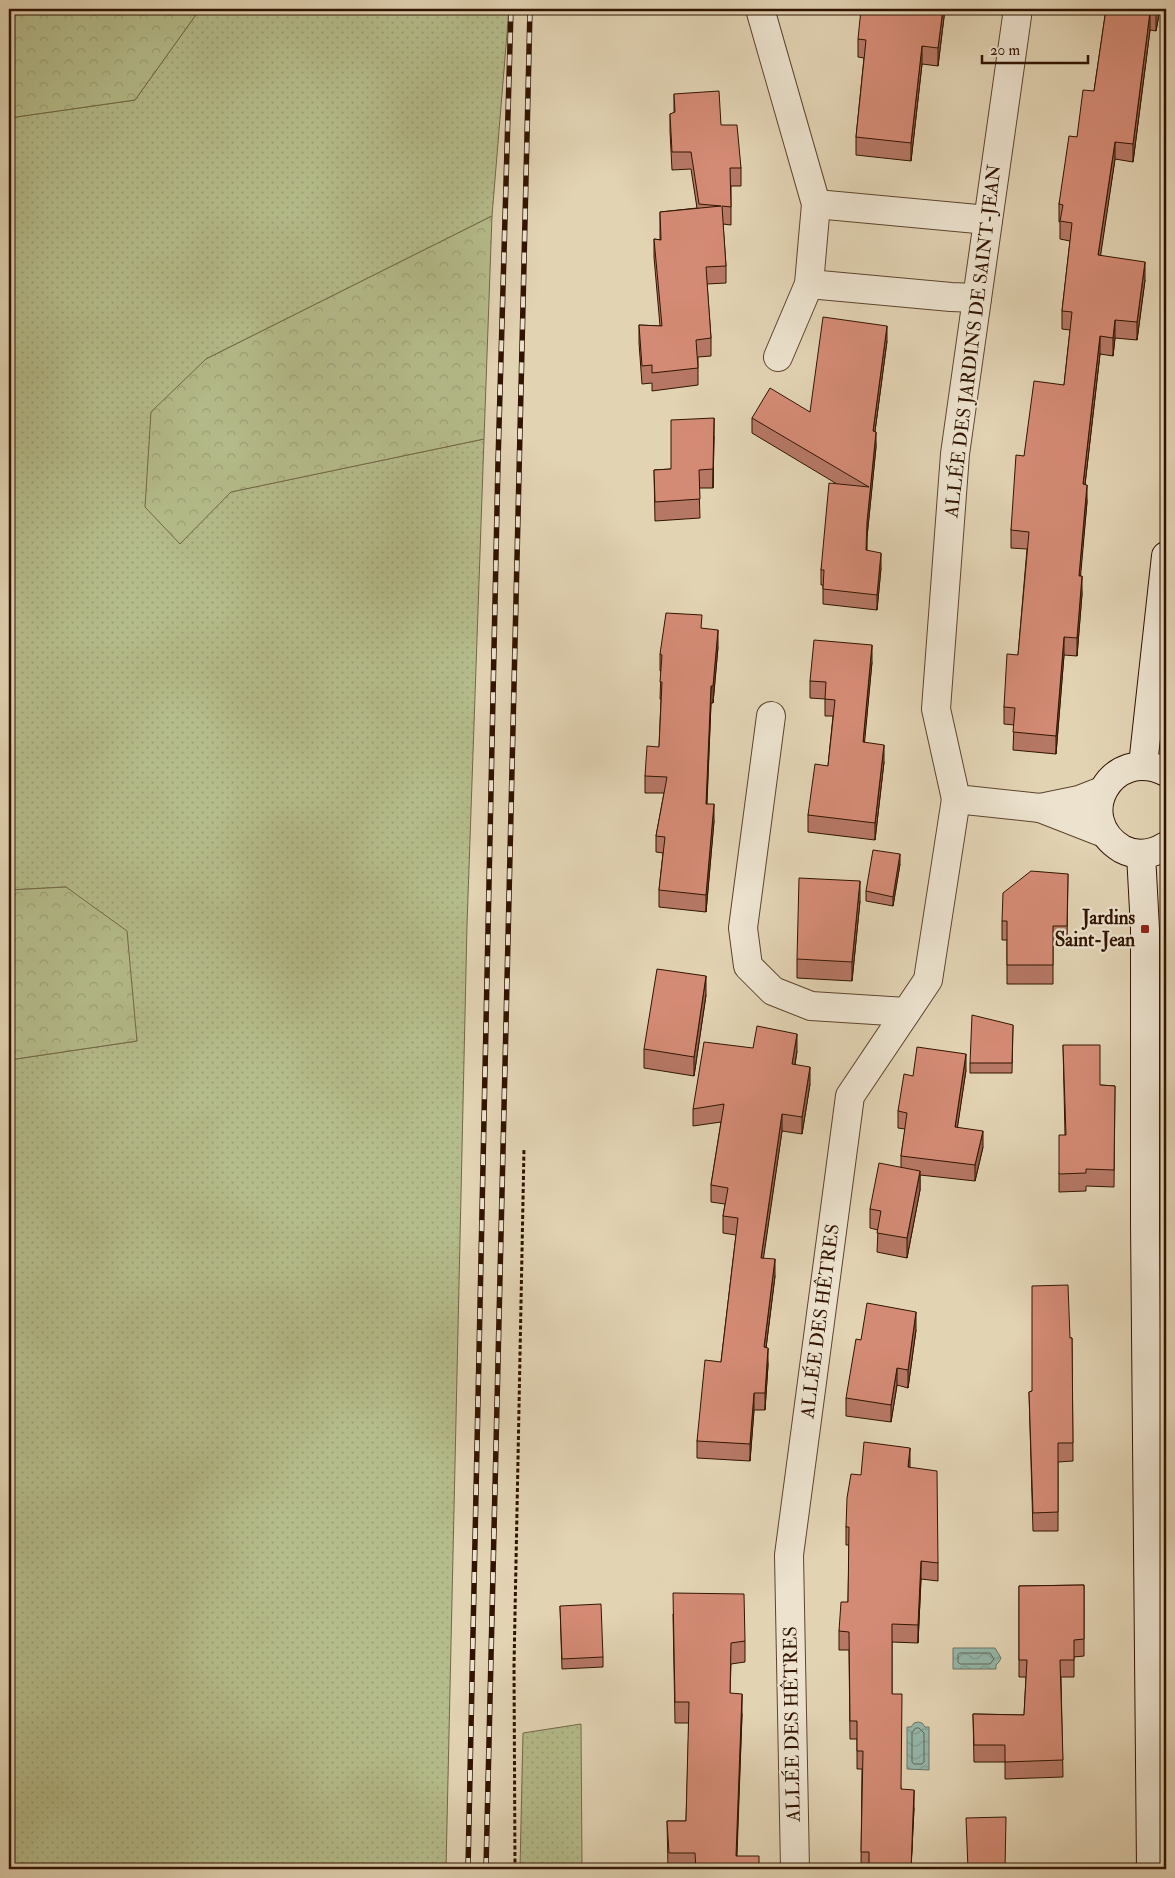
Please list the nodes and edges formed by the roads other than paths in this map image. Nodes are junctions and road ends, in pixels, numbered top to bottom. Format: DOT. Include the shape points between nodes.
graph roads {
  1 [pos="760,9"];
  2 [pos="1018,9"];
  3 [pos="816,204"];
  4 [pos="988,220"];
  5 [pos="809,284"];
  6 [pos="977,298"];
  7 [pos="778,357"];
  8 [pos="1166,556"];
  9 [pos="771,716"];
  10 [pos="1154,768"];
  11 [pos="1102,792"];
  12 [pos="956,799"];
  13 [pos="1040,808"];
  14 [pos="1104,833"];
  15 [pos="1154,850"];
  16 [pos="906,1012"];
  17 [pos="795,1869"];
  18 [pos="1151,1869"];
  1 -- 3 [label="street"];
  2 -- 4 [label="street, ALLÉE DES JARDINS DE SAINT-JEAN"];
  3 -- 4 [label="street"];
  3 -- 5 [label="street"];
  4 -- 6 [label="street, ALLÉE DES JARDINS DE SAINT-JEAN"];
  5 -- 6 [label="street"];
  5 -- 7 [label="street"];
  6 -- 12 [label="street, ALLÉE DES JARDINS DE SAINT-JEAN" via="955,454 936,709"];
  8 -- 10 [label="street"];
  9 -- 16 [label="street" via="743,928 748,966 773,991 812,1006"];
  10 -- 11 [label="street" via="1130,767 1118,772"];
  11 -- 13 [label="street"];
  11 -- 14 [label="street" via="1098,804"];
  12 -- 13 [label="street"];
  12 -- 16 [label="street, ALLÉE DES HÊTRES" via="928,980"];
  13 -- 14 [label="street"];
  14 -- 15 [label="street" via="1127,851"];
  15 -- 18 [label="street" via="1145,946"];
  16 -- 17 [label="street, ALLÉE DES HÊTRES" via="850,1096 790,1546"];
}
